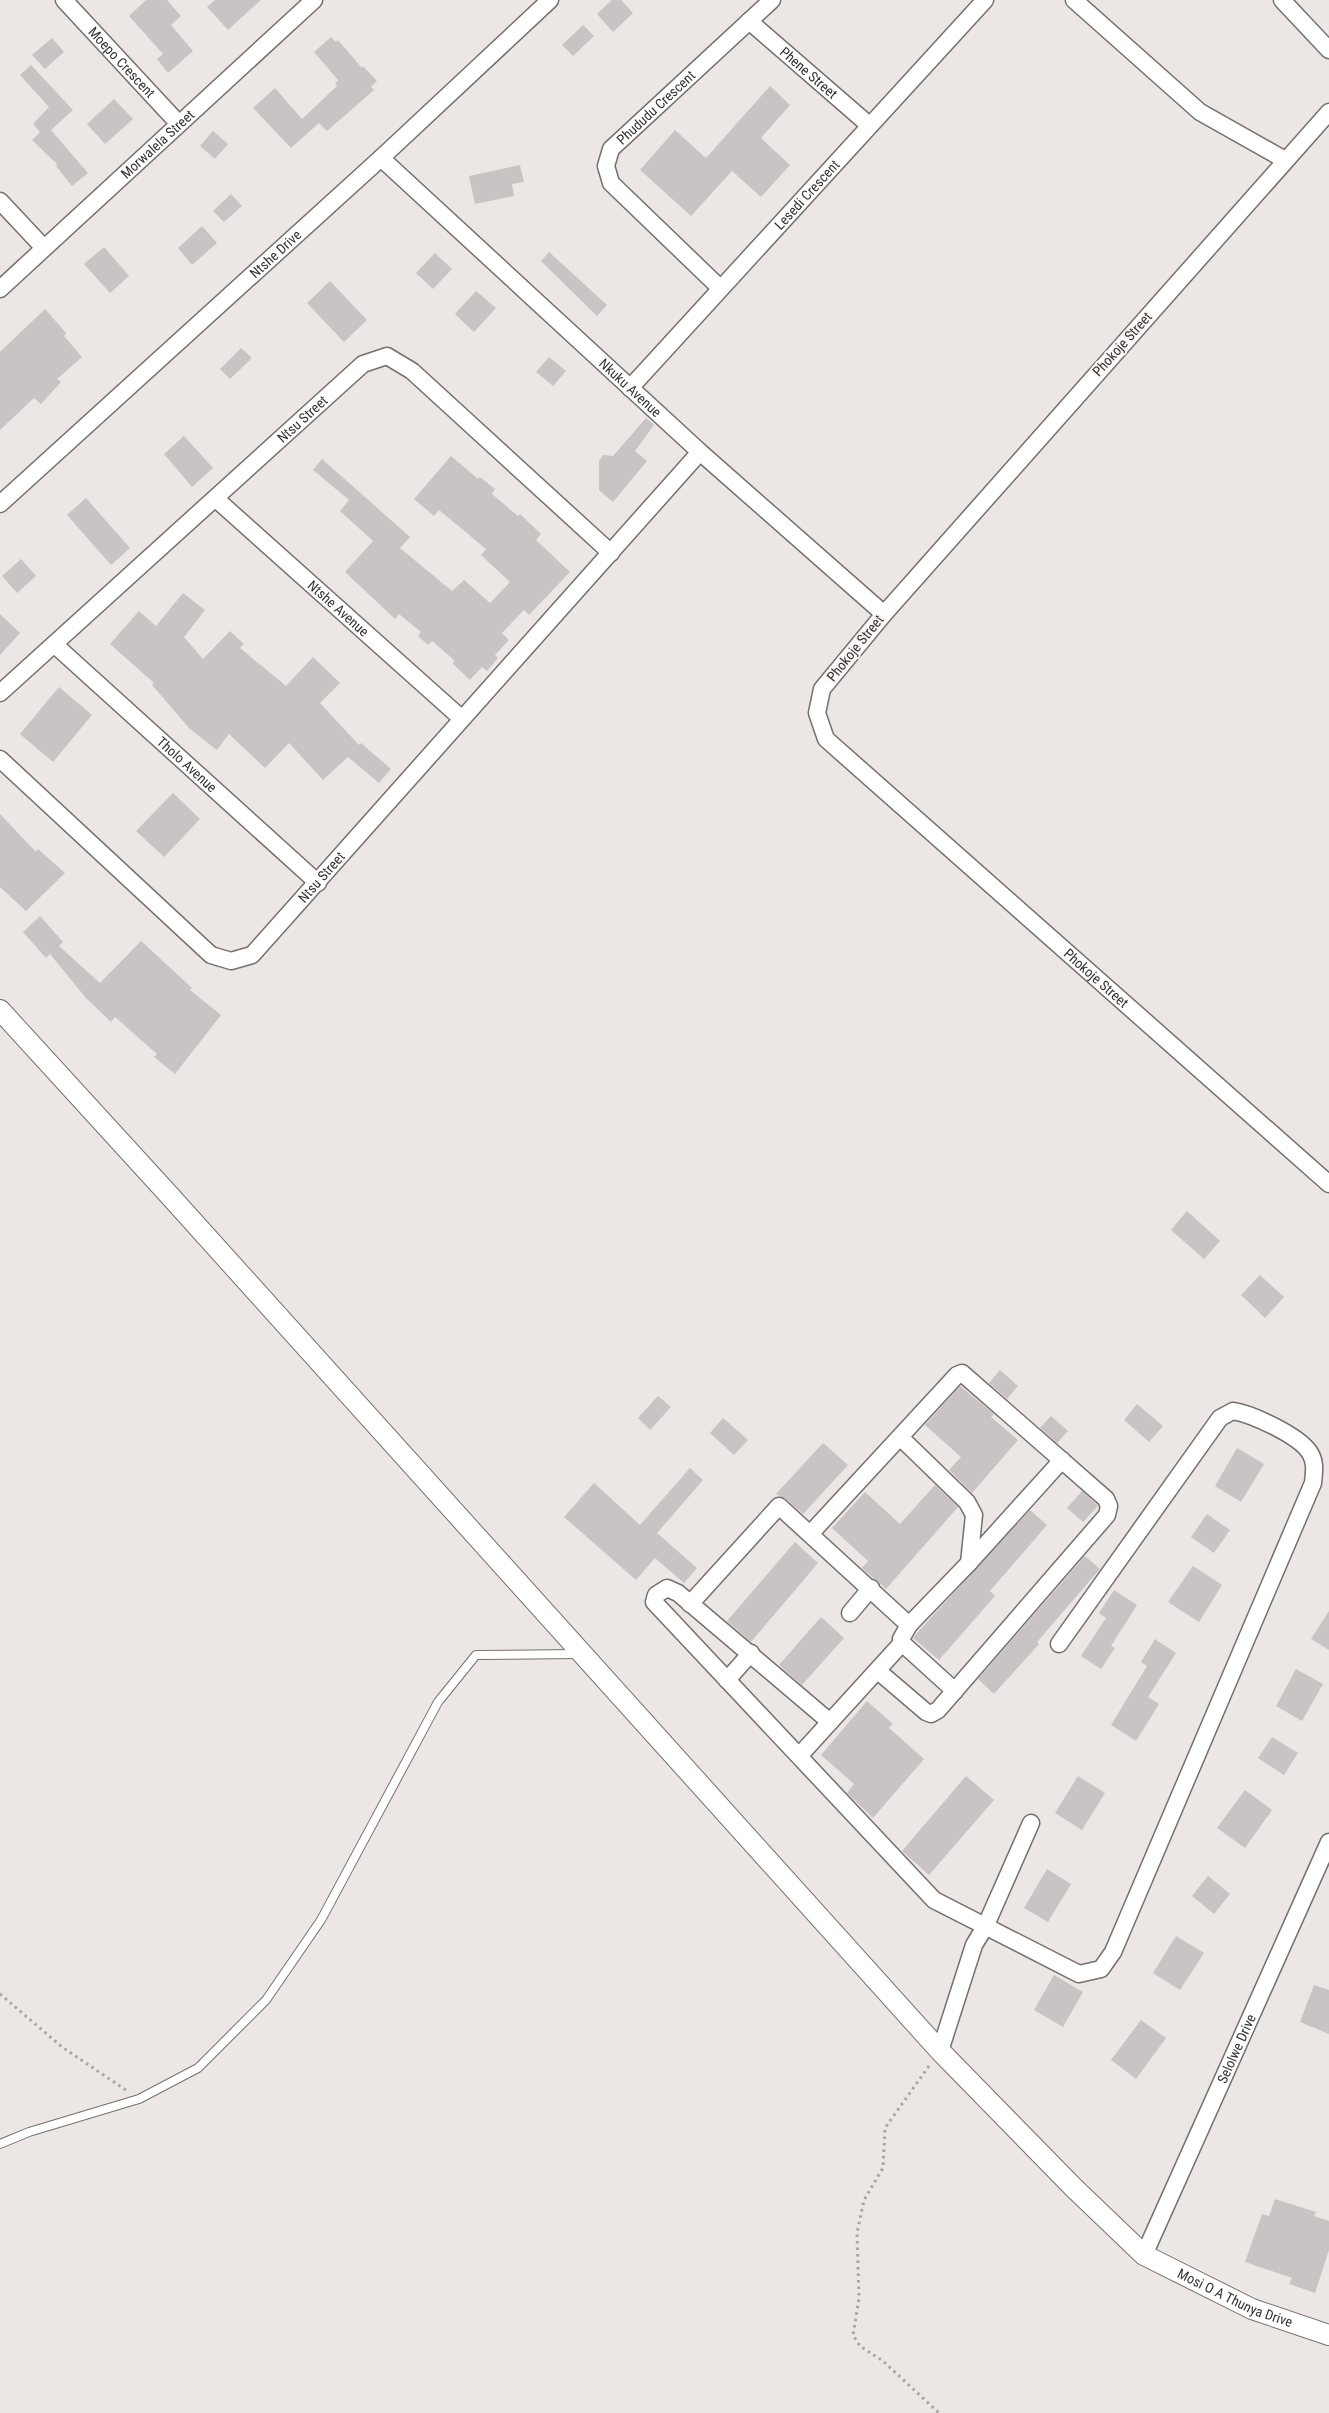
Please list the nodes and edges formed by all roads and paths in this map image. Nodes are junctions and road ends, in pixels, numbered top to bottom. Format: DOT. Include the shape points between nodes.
graph roads {
  1 [pos="64,0"];
  2 [pos="550,0"];
  3 [pos="772,0"];
  4 [pos="985,0"];
  5 [pos="1074,0"];
  6 [pos="1282,0"];
  7 [pos="312,1"];
  8 [pos="749,21"];
  9 [pos="1329,50"];
  10 [pos="1329,112"];
  11 [pos="179,124"];
  12 [pos="869,125"];
  13 [pos="381,158"];
  14 [pos="1285,160"];
  15 [pos="0,201"];
  16 [pos="44,248"];
  17 [pos="720,288"];
  18 [pos="0,289"];
  19 [pos="630,388"];
  20 [pos="700,452"];
  21 [pos="216,499"];
  22 [pos="0,504"];
  23 [pos="611,553"];
  24 [pos="884,614"];
  25 [pos="54,645"];
  26 [pos="0,693"];
  27 [pos="461,718"];
  28 [pos="0,759"];
  29 [pos="318,883"];
  30 [pos="0,1010"];
  31 [pos="1329,1184"];
  32 [pos="900,1437"];
  33 [pos="1062,1460"];
  34 [pos="811,1533"];
  35 [pos="969,1563"];
  36 [pos="871,1588"];
  37 [pos="690,1604"];
  38 [pos="850,1612"];
  39 [pos="909,1625"];
  40 [pos="902,1644"];
  41 [pos="1059,1644"];
  42 [pos="751,1653"];
  43 [pos="582,1654"];
  44 [pos="878,1671"];
  45 [pos="728,1680"];
  46 [pos="955,1691"];
  47 [pos="830,1722"];
  48 [pos="800,1755"];
  49 [pos="1031,1823"];
  50 [pos="1329,1842"];
  51 [pos="986,1925"];
  52 [pos="0,1994"];
  53 [pos="940,2051"];
  54 [pos="139,2099"];
  55 [pos="0,2144"];
  56 [pos="1144,2255"];
  57 [pos="1329,2335"];
  58 [pos="939,2413"];
  1 -- 11 [label="street, Moepo Crescent"];
  2 -- 13 [label="street, Ntshe Drive"];
  3 -- 8 [label="street, Phududu Crescent"];
  4 -- 12 [label="street, Lesedi Crescent"];
  5 -- 14 [label="street" via="1200,112"];
  6 -- 9 [label="street"];
  7 -- 11 [label="street, Morwalela Street"];
  8 -- 12 [label="street, Phene Street"];
  8 -- 17 [label="street, Phududu Crescent" via="611,149 606,166 611,182"];
  10 -- 14 [label="street, Phokoje Street"];
  11 -- 16 [label="street, Morwalela Street"];
  12 -- 17 [label="street, Lesedi Crescent"];
  13 -- 19 [label="street, Nkuku Avenue"];
  13 -- 22 [label="street, Ntshe Drive"];
  14 -- 24 [label="street, Phokoje Street"];
  15 -- 16 [label="street"];
  16 -- 18 [label="street, Morwalela Street"];
  17 -- 19 [label="street, Lesedi Crescent"];
  19 -- 20 [label="street, Nkuku Avenue"];
  20 -- 23 [label="street, Ntsu Street"];
  20 -- 24 [label="street, Nkuku Avenue"];
  21 -- 23 [label="street, Ntsu Street" via="362,364 387,356 412,371"];
  21 -- 25 [label="street, Ntsu Street"];
  21 -- 27 [label="street, Ntshe Avenue"];
  23 -- 27 [label="street, Ntsu Street"];
  24 -- 31 [label="street, Phokoje Street" via="822,689 817,714 826,739"];
  25 -- 26 [label="street, Ntsu Street"];
  25 -- 29 [label="street, Tholo Avenue"];
  27 -- 29 [label="street, Ntsu Street"];
  28 -- 29 [label="street, Ntsu Street" via="211,955 231,961 252,955"];
  30 -- 43 [label="street, Mosi O A Thunya Drive"];
  32 -- 33 [label="street" via="962,1373"];
  32 -- 34 [label="street"];
  32 -- 35 [label="street" via="966,1502 974,1515"];
  33 -- 35 [label="street"];
  33 -- 46 [label="street" via="1106,1498 1107,1514"];
  34 -- 36 [label="street"];
  34 -- 37 [label="street" via="779,1506"];
  35 -- 39 [label="street"];
  36 -- 38 [label="street"];
  36 -- 39 [label="street"];
  37 -- 42 [label="street"];
  37 -- 45 [label="street" via="667,1588 656,1595 654,1602"];
  39 -- 40 [label="street" via="901,1639"];
  40 -- 44 [label="street"];
  40 -- 46 [label="street"];
  41 -- 51 [label="street" via="1220,1418 1233,1410 1246,1413 1302,1443 1310,1453 1315,1466 1313,1483 1113,1952 1100,1969 1079,1974"];
  42 -- 45 [label="street"];
  42 -- 47 [label="street"];
  43 -- 53 [label="street, Mosi O A Thunya Drive"];
  43 -- 54 [label="lane" via="476,1655 438,1702 321,1920 266,2000 198,2068"];
  44 -- 46 [label="street" via="931,1714"];
  44 -- 47 [label="street"];
  45 -- 48 [label="street"];
  47 -- 48 [label="street"];
  48 -- 51 [label="street" via="934,1900"];
  49 -- 51 [label="street"];
  50 -- 56 [label="street, Selolwe Drive"];
  51 -- 53 [label="street" via="974,1944"];
  52 -- 54 [label="path" via="62,2047"];
  53 -- 56 [label="street, Mosi O A Thunya Drive"];
  53 -- 58 [label="path" via="885,2128 883,2168 864,2200 857,2233 859,2298 853,2335 860,2346 883,2361"];
  54 -- 55 [label="lane"];
  56 -- 57 [label="street, Mosi O A Thunya Drive" via="1252,2310"];
}
